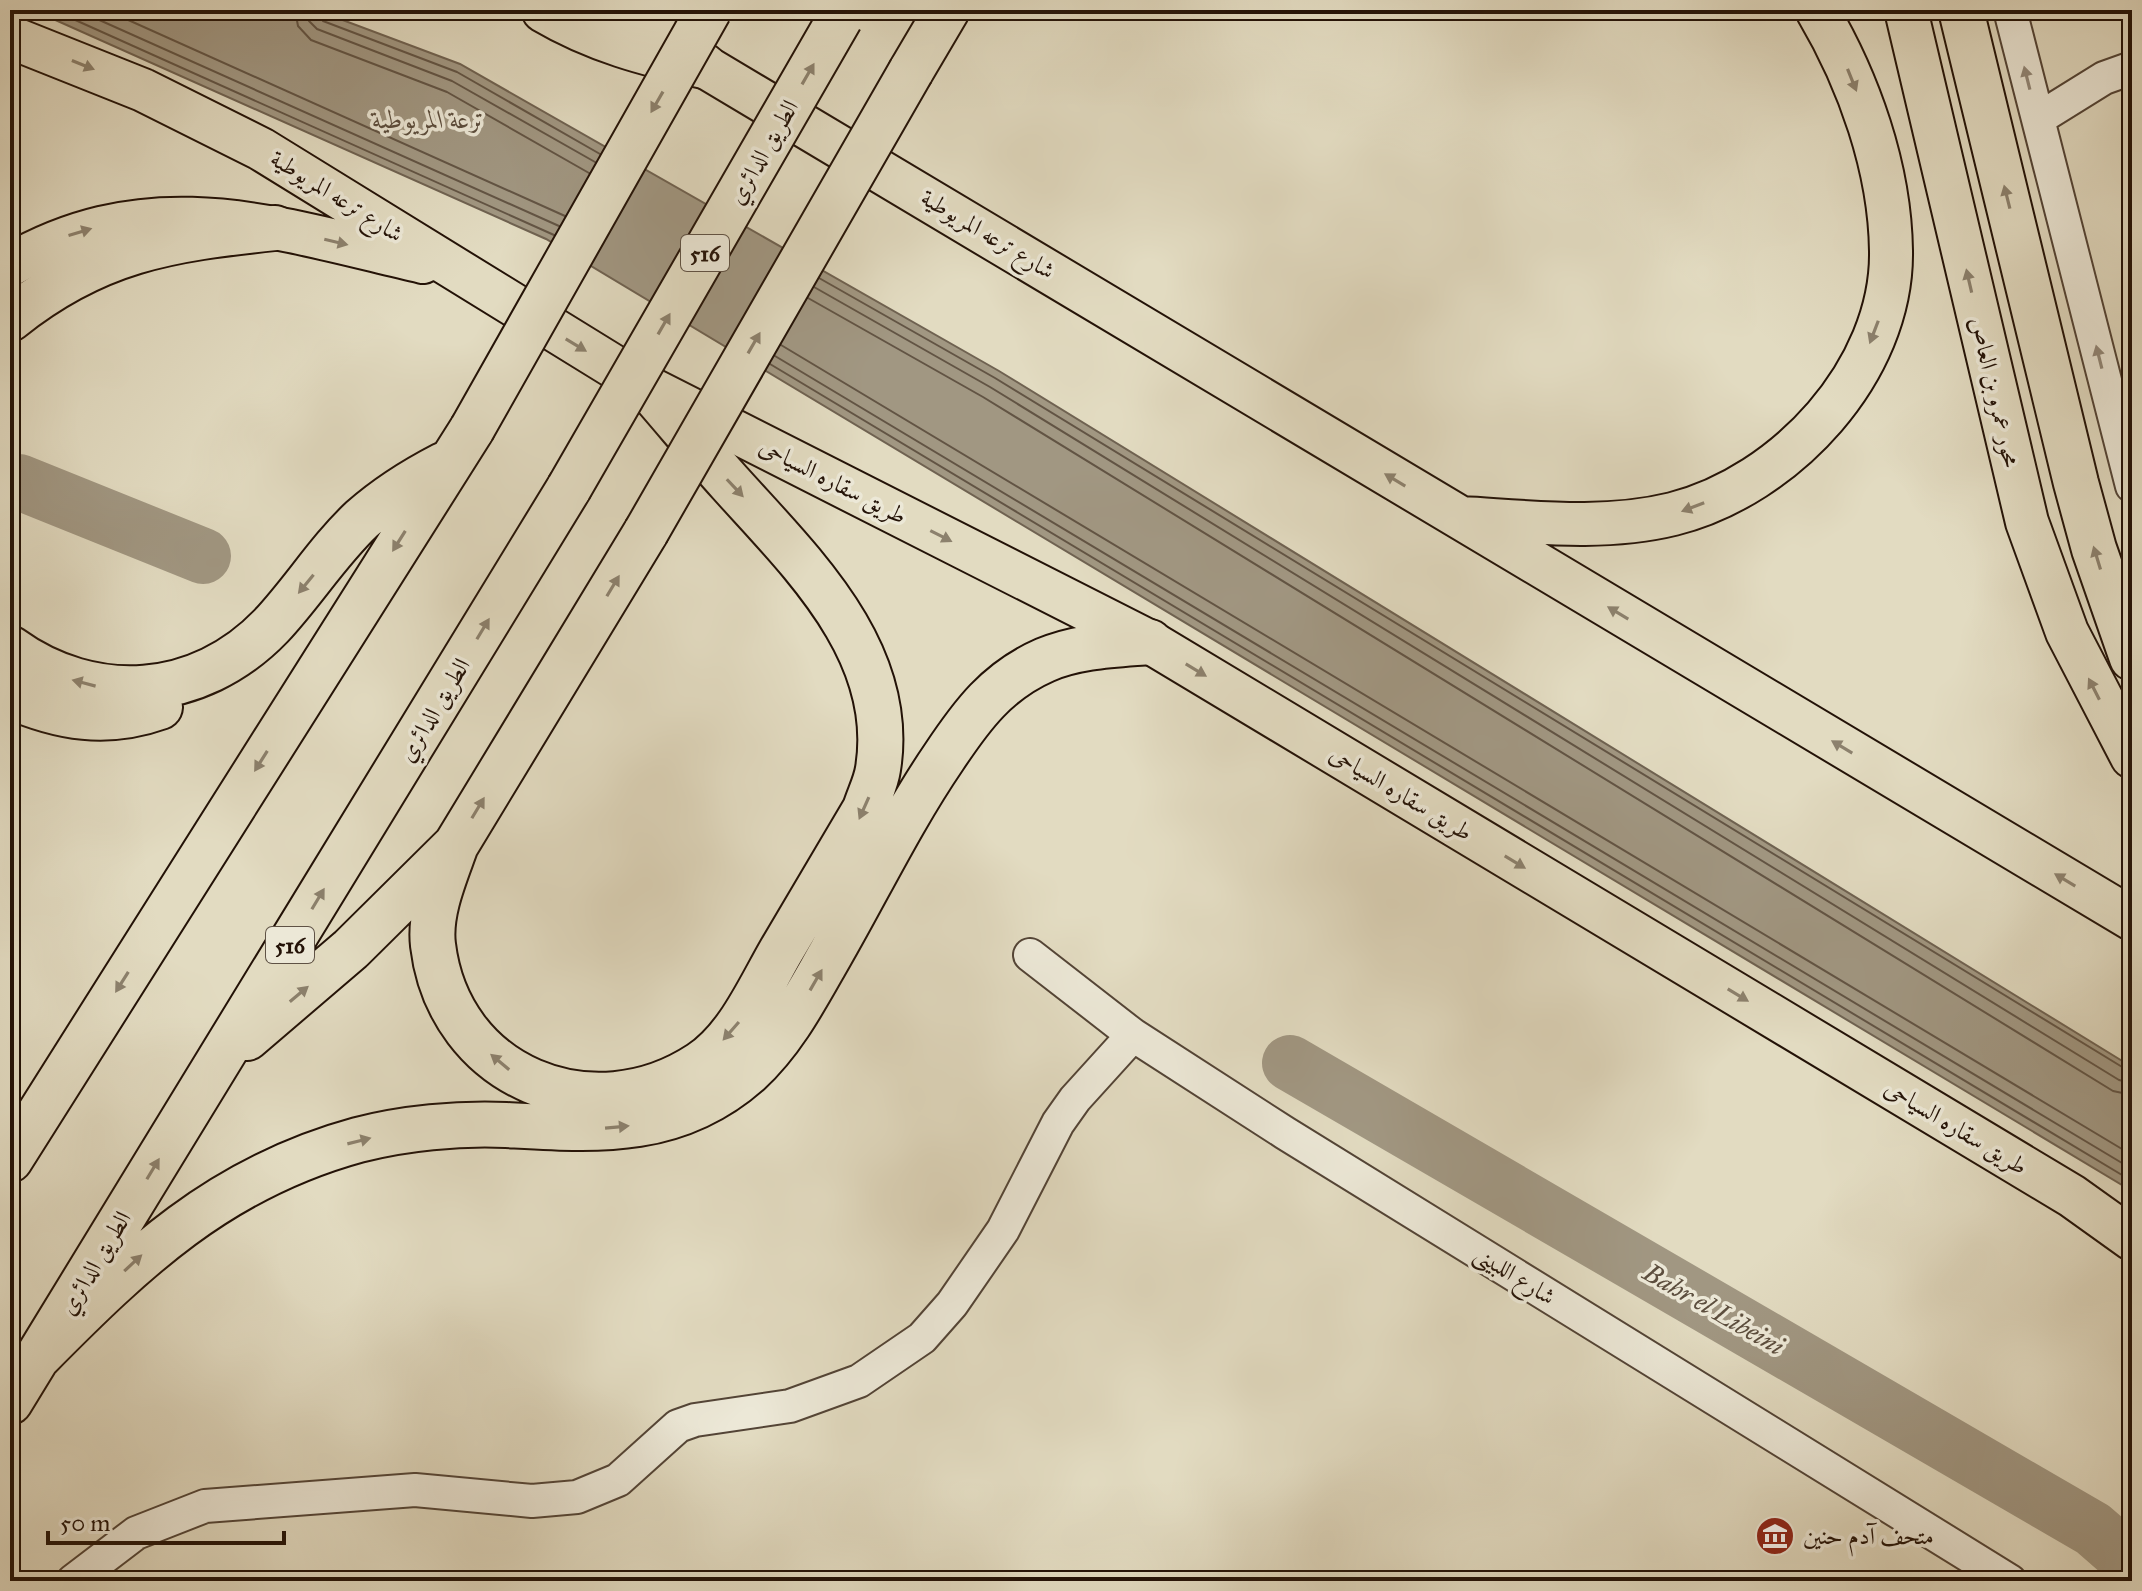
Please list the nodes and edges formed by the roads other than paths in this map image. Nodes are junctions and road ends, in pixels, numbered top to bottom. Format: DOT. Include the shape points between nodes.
graph roads {
  1 [pos="544,10"];
  2 [pos="620,10"];
  3 [pos="709,10"];
  4 [pos="947,10"];
  5 [pos="1817,10"];
  6 [pos="1906,10"];
  7 [pos="1961,10"];
  8 [pos="2010,10"];
  9 [pos="842,14"];
  10 [pos="10,37"];
  11 [pos="704,66"];
  12 [pos="2132,68"];
  13 [pos="2038,119"];
  14 [pos="275,228"];
  15 [pos="10,265"];
  16 [pos="456,270"];
  17 [pos="10,319"];
  18 [pos="647,387"];
  19 [pos="461,446"];
  20 [pos="2132,486"];
  21 [pos="1457,518"];
  22 [pos="1150,642"];
  23 [pos="10,648"];
  24 [pos="2132,658"];
  25 [pos="228,662"];
  26 [pos="10,696"];
  27 [pos="2132,757"];
  28 [pos="456,845"];
  29 [pos="2132,919"];
  30 [pos="1030,955"];
  31 [pos="1133,1035"];
  32 [pos="218,1063"];
  33 [pos="10,1160"];
  34 [pos="2132,1239"];
  35 [pos="37,1358"];
  36 [pos="10,1402"];
  37 [pos="73,1581"];
  38 [pos="2010,1581"];
  1 -- 11 [label="highway" via="579,31"];
  2 -- 11 [label="main road, شارع ترعه المريوطية"];
  3 -- 19 [label="highway, one-way, bridge"];
  28 -- 4 [label="highway, one-way, bridge" via="646,532"];
  5 -- 21 [label="main road, one-way" via="1866,117 1884,192 1891,253 1885,304 1866,352 1840,396 1807,436 1768,469 1723,495 1675,513 1598,523"];
  27 -- 6 [label="main road, محور عمرو بن العاص, one-way" via="2067,632 2027,522"];
  24 -- 7 [label="highway, one-way" via="2080,496"];
  13 -- 8 [label="street, one-way"];
  32 -- 9 [label="highway, الطريق الدائري / 516, one-way, bridge" via="569,488"];
  10 -- 16 [label="main road, شارع ترعه المريوطية, one-way" via="143,90 226,131"];
  21 -- 11 [label="main road, شارع ترعه المريوطية, one-way"];
  12 -- 13 [label="street" via="2104,78"];
  20 -- 13 [label="street, one-way"];
  15 -- 14 [label="main road, one-way" via="49,242 118,222 188,217"];
  14 -- 16 [label="main road, one-way"];
  14 -- 17 [label="highway" via="168,241 102,262 49,290"];
  16 -- 18 [label="main road, شارع ترعه المريوطية, one-way"];
  18 -- 22 [label="main road, طريق سقاره السياحى, one-way"];
  18 -- 28 [label="highway, one-way" via="780,536 846,620 864,662 880,733 878,770 865,809 738,1026 702,1063 657,1087 607,1097 556,1091 509,1070 471,1036 457,1015 444,993 433,943 439,893"];
  19 -- 25 [label="highway, one-way" via="360,521 269,628"];
  19 -- 33 [label="highway, one-way"];
  29 -- 21 [label="main road, one-way"];
  22 -- 34 [label="main road, طريق سقاره السياحى, one-way" via="2072,1196"];
  35 -- 22 [label="highway, one-way" via="149,1248 200,1210 291,1163 359,1140 429,1128 504,1125 575,1131 650,1124 708,1101 750,1071 796,1015 916,798 975,710 1008,681 1047,659 1074,650"];
  25 -- 23 [label="highway, one-way" via="146,689 111,689 51,672"];
  25 -- 26 [label="highway" via="165,706 115,719 60,715"];
  32 -- 28 [label="highway, one-way" via="351,949"];
  30 -- 31 [label="street, شارع اللبينى"];
  31 -- 37 [label="street" via="1058,1123 1003,1230 952,1304 922,1338 859,1381 790,1406 678,1426 618,1480 577,1497 532,1501 415,1490 205,1506 136,1533"];
  31 -- 38 [label="street, شارع اللبينى"];
  35 -- 32 [label="highway, الطريق الدائري / 516, one-way"];
  35 -- 36 [label="highway, الطريق الدائري / 516"];
}
